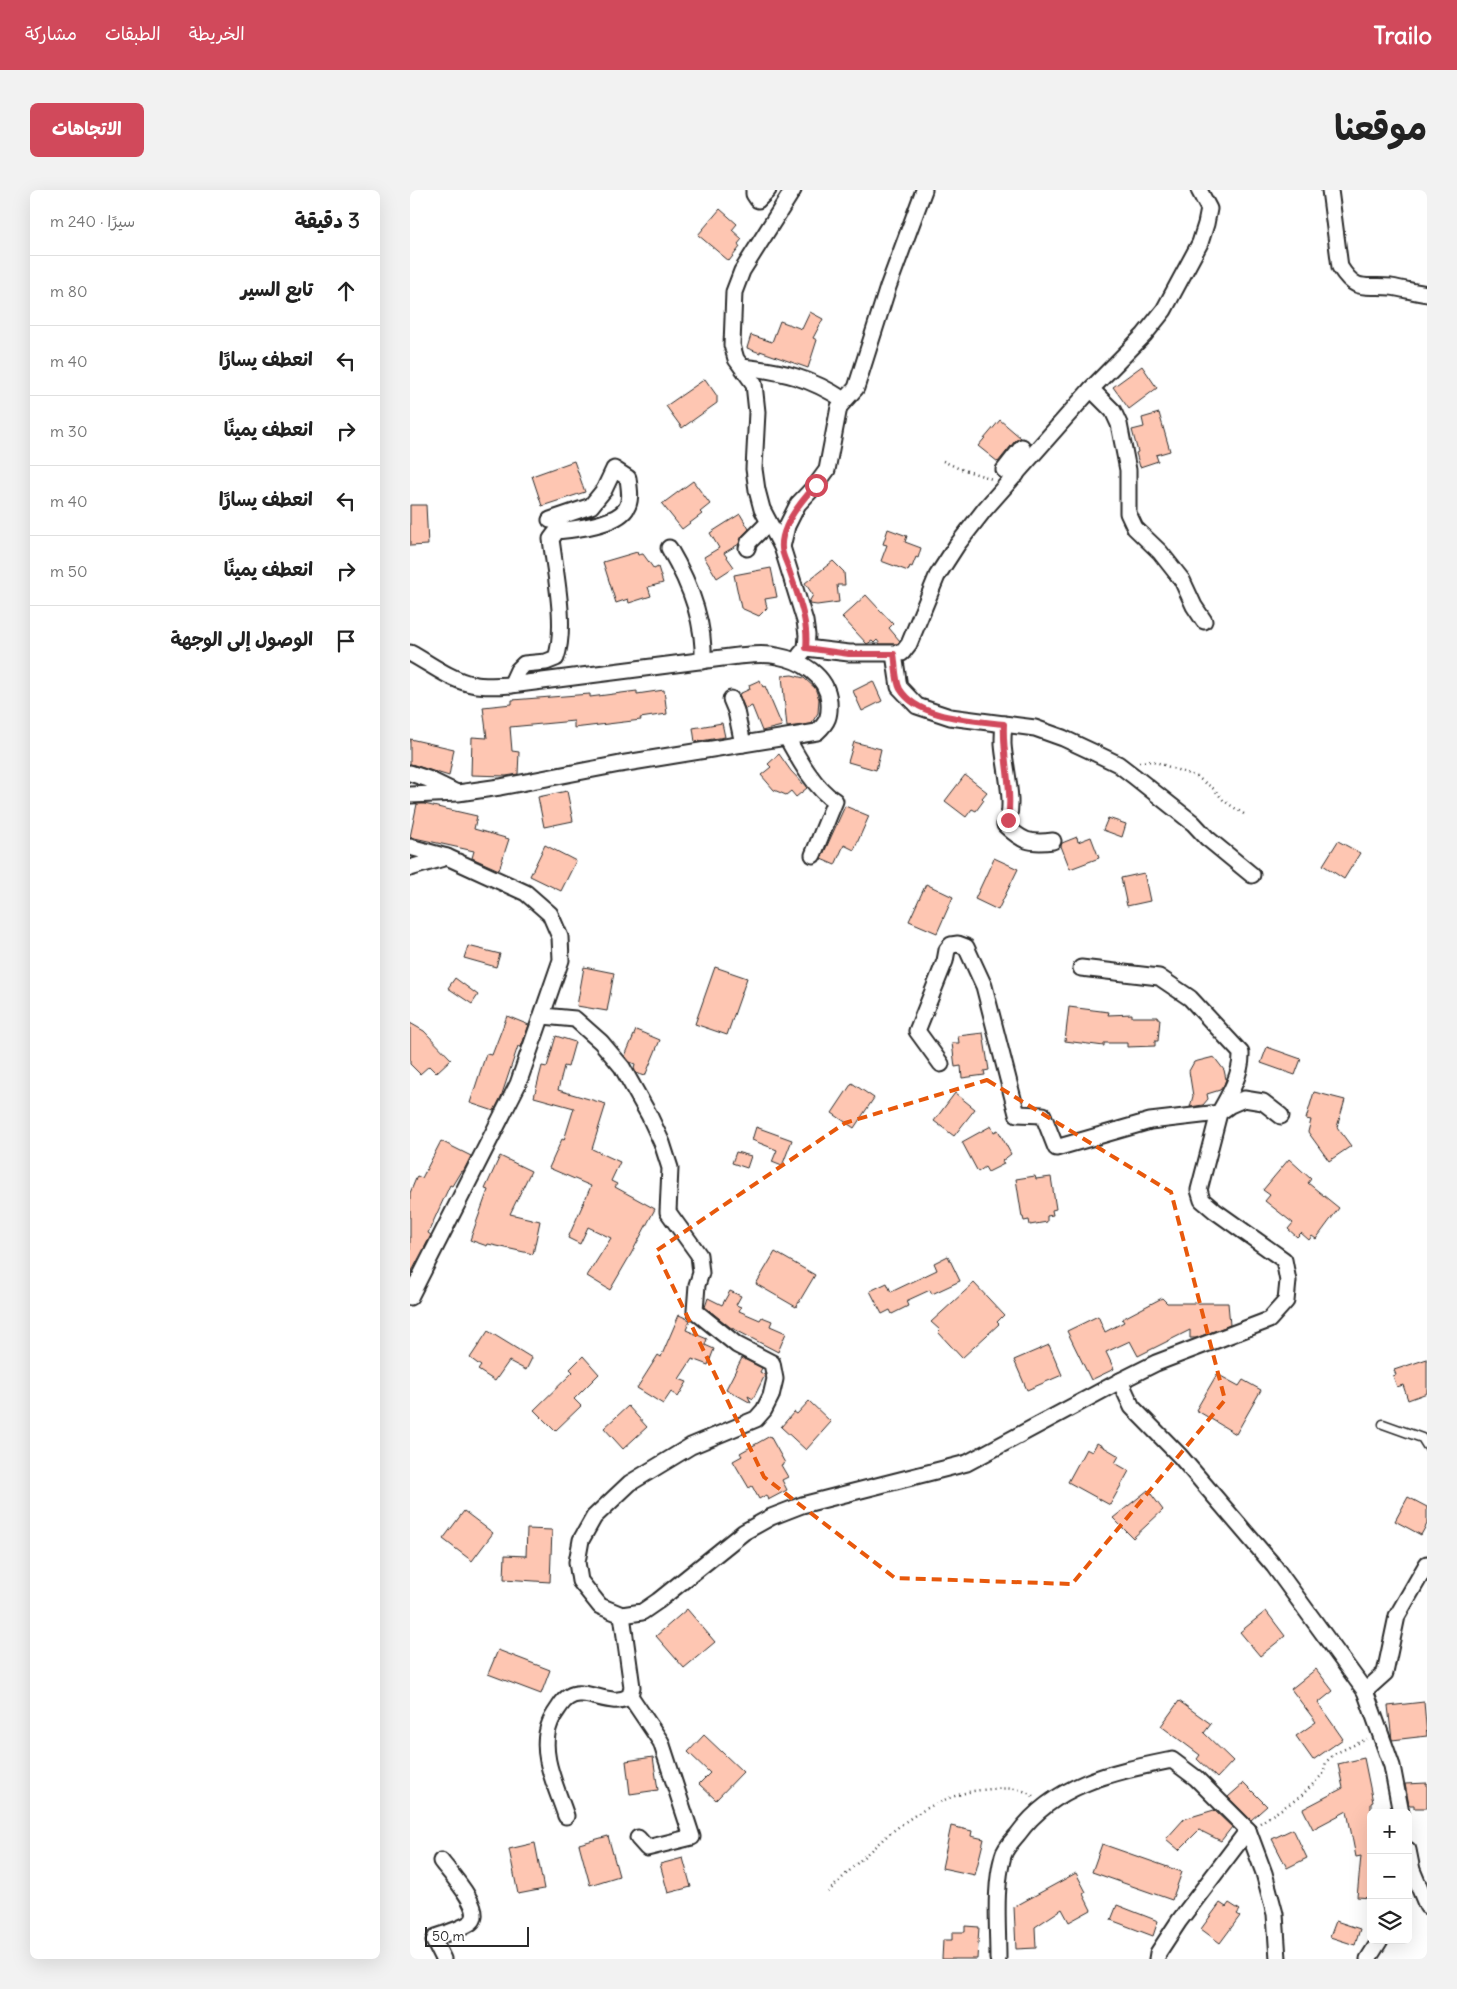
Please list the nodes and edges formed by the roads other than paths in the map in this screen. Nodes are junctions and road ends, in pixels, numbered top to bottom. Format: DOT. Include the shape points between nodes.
graph roads {
  1 [pos="754,190"];
  2 [pos="768,190"];
  3 [pos="792,190"];
  4 [pos="924,190"];
  5 [pos="1199,190"];
  6 [pos="1330,190"];
  7 [pos="1427,294"];
  8 [pos="742,367"];
  9 [pos="1091,390"];
  10 [pos="844,400"];
  11 [pos="1022,447"];
  12 [pos="1012,479"];
  13 [pos="550,520"];
  14 [pos="768,523"];
  15 [pos="782,547"];
  16 [pos="669,548"];
  17 [pos="747,548"];
  18 [pos="1204,621"];
  19 [pos="806,648"];
  20 [pos="410,653"];
  21 [pos="894,654"];
  22 [pos="703,661"];
  23 [pos="794,662"];
  24 [pos="511,685"];
  25 [pos="731,699"];
  26 [pos="1004,724"];
  27 [pos="787,738"];
  28 [pos="743,744"];
  29 [pos="410,773"];
  30 [pos="458,793"];
  31 [pos="410,795"];
  32 [pos="1053,841"];
  33 [pos="410,847"];
  34 [pos="813,855"];
  35 [pos="446,857"];
  36 [pos="410,868"];
  37 [pos="1252,875"];
  38 [pos="1081,968"];
  39 [pos="543,1016"];
  40 [pos="941,1064"];
  41 [pos="1218,1114"];
  42 [pos="1281,1116"];
  43 [pos="410,1297"];
  44 [pos="1120,1381"];
  45 [pos="1384,1424"];
  46 [pos="1427,1446"];
  47 [pos="1427,1564"];
  48 [pos="622,1615"];
  49 [pos="1364,1691"];
  50 [pos="630,1696"];
  51 [pos="1400,1809"];
  52 [pos="566,1816"];
  53 [pos="1248,1830"];
  54 [pos="638,1838"];
  55 [pos="441,1861"];
  56 [pos="1412,1879"];
  57 [pos="1427,1906"];
  58 [pos="1377,1944"];
  59 [pos="443,1959"];
  60 [pos="998,1959"];
  61 [pos="1157,1959"];
  62 [pos="1278,1959"];
  63 [pos="1368,1959"];
  1 -- 2 [label="street" via="758,200"];
  3 -- 8 [label="street" via="754,249 734,292 732,344"];
  4 -- 10 [label="street" via="888,287 856,388"];
  5 -- 9 [label="street" via="1209,209 1206,224 1200,243 1164,310"];
  6 -- 7 [label="street" via="1340,266 1346,275 1366,288 1392,287"];
  8 -- 10 [label="street" via="804,378"];
  8 -- 14 [label="street" via="754,384 757,395 754,468"];
  9 -- 12 [label="street"];
  9 -- 18 [label="street" via="1112,411 1119,424 1128,470 1128,513 1136,528 1182,580"];
  10 -- 15 [label="street" via="834,423 827,470 798,504 786,526"];
  11 -- 12 [label="street" via="1004,470"];
  12 -- 21 [label="street" via="957,544 938,576 909,644 902,654"];
  13 -- 24 [label="street" via="591,506 604,490 614,469 628,478 630,496 626,509 596,525 557,531 551,538 560,647 556,658 524,664"];
  14 -- 15 [label="street"];
  14 -- 17 [label="street"];
  15 -- 19 [label="street" via="805,621"];
  16 -- 22 [label="street" via="685,574 695,604 704,647"];
  19 -- 21 [label="street" via="849,654"];
  19 -- 23 [label="street"];
  20 -- 24 [label="street" via="470,684"];
  21 -- 26 [label="street" via="899,687 917,706 950,717"];
  22 -- 23 [label="street" via="762,655"];
  22 -- 24 [label="street"];
  23 -- 27 [label="street" via="815,672 824,684 829,711 826,724 817,732"];
  25 -- 28 [label="street"];
  26 -- 32 [label="street" via="1010,808 1005,826 1025,841"];
  26 -- 37 [label="street" via="1035,728 1118,764"];
  27 -- 28 [label="street"];
  27 -- 34 [label="street" via="826,795 835,801"];
  28 -- 30 [label="street"];
  29 -- 30 [label="street"];
  30 -- 31 [label="street"];
  33 -- 35 [label="street"];
  35 -- 36 [label="street"];
  35 -- 39 [label="street" via="526,893 550,914 560,937 561,960"];
  38 -- 41 [label="street" via="1159,977 1190,998 1242,1053 1242,1064"];
  39 -- 43 [label="street" via="518,1084"];
  39 -- 48 [label="street" via="575,1019 622,1067 649,1114 670,1168 668,1212 700,1255 701,1273 696,1285 695,1311 737,1345 772,1363 775,1379 771,1396 756,1419 691,1446 630,1483 594,1517 581,1540 577,1562 580,1581 600,1606"];
  40 -- 41 [label="street" via="917,1031 947,950 958,944 966,947 984,986 1017,1114 1043,1115 1056,1148 1150,1121"];
  41 -- 42 [label="street" via="1244,1100 1263,1102"];
  41 -- 44 [label="street" via="1199,1190 1202,1200 1284,1260 1288,1281 1286,1301 1269,1320 1156,1363"];
  44 -- 48 [label="street" via="966,1464 802,1505 771,1517 744,1532 642,1612"];
  44 -- 49 [label="street" via="1132,1407 1180,1456 1274,1566"];
  45 -- 46 [label="lane" via="1422,1438"];
  47 -- 49 [label="street" via="1397,1616 1385,1673"];
  48 -- 50 [label="street" via="632,1686"];
  49 -- 51 [label="street" via="1392,1766"];
  50 -- 52 [label="street" via="614,1701 580,1693 570,1695 550,1723 546,1740 547,1759"];
  50 -- 54 [label="street" via="661,1742 692,1838 646,1848"];
  53 -- 60 [label="street" via="1196,1778 1172,1760 1118,1772 1073,1787 1044,1806 1003,1854 998,1883"];
  53 -- 61 [label="street" via="1178,1921"];
  53 -- 62 [label="street" via="1275,1914"];
  55 -- 59 [label="street" via="473,1904 474,1917 471,1923 436,1937 434,1941"];
  56 -- 57 [label="street"];
  58 -- 63 [label="street"];
}
